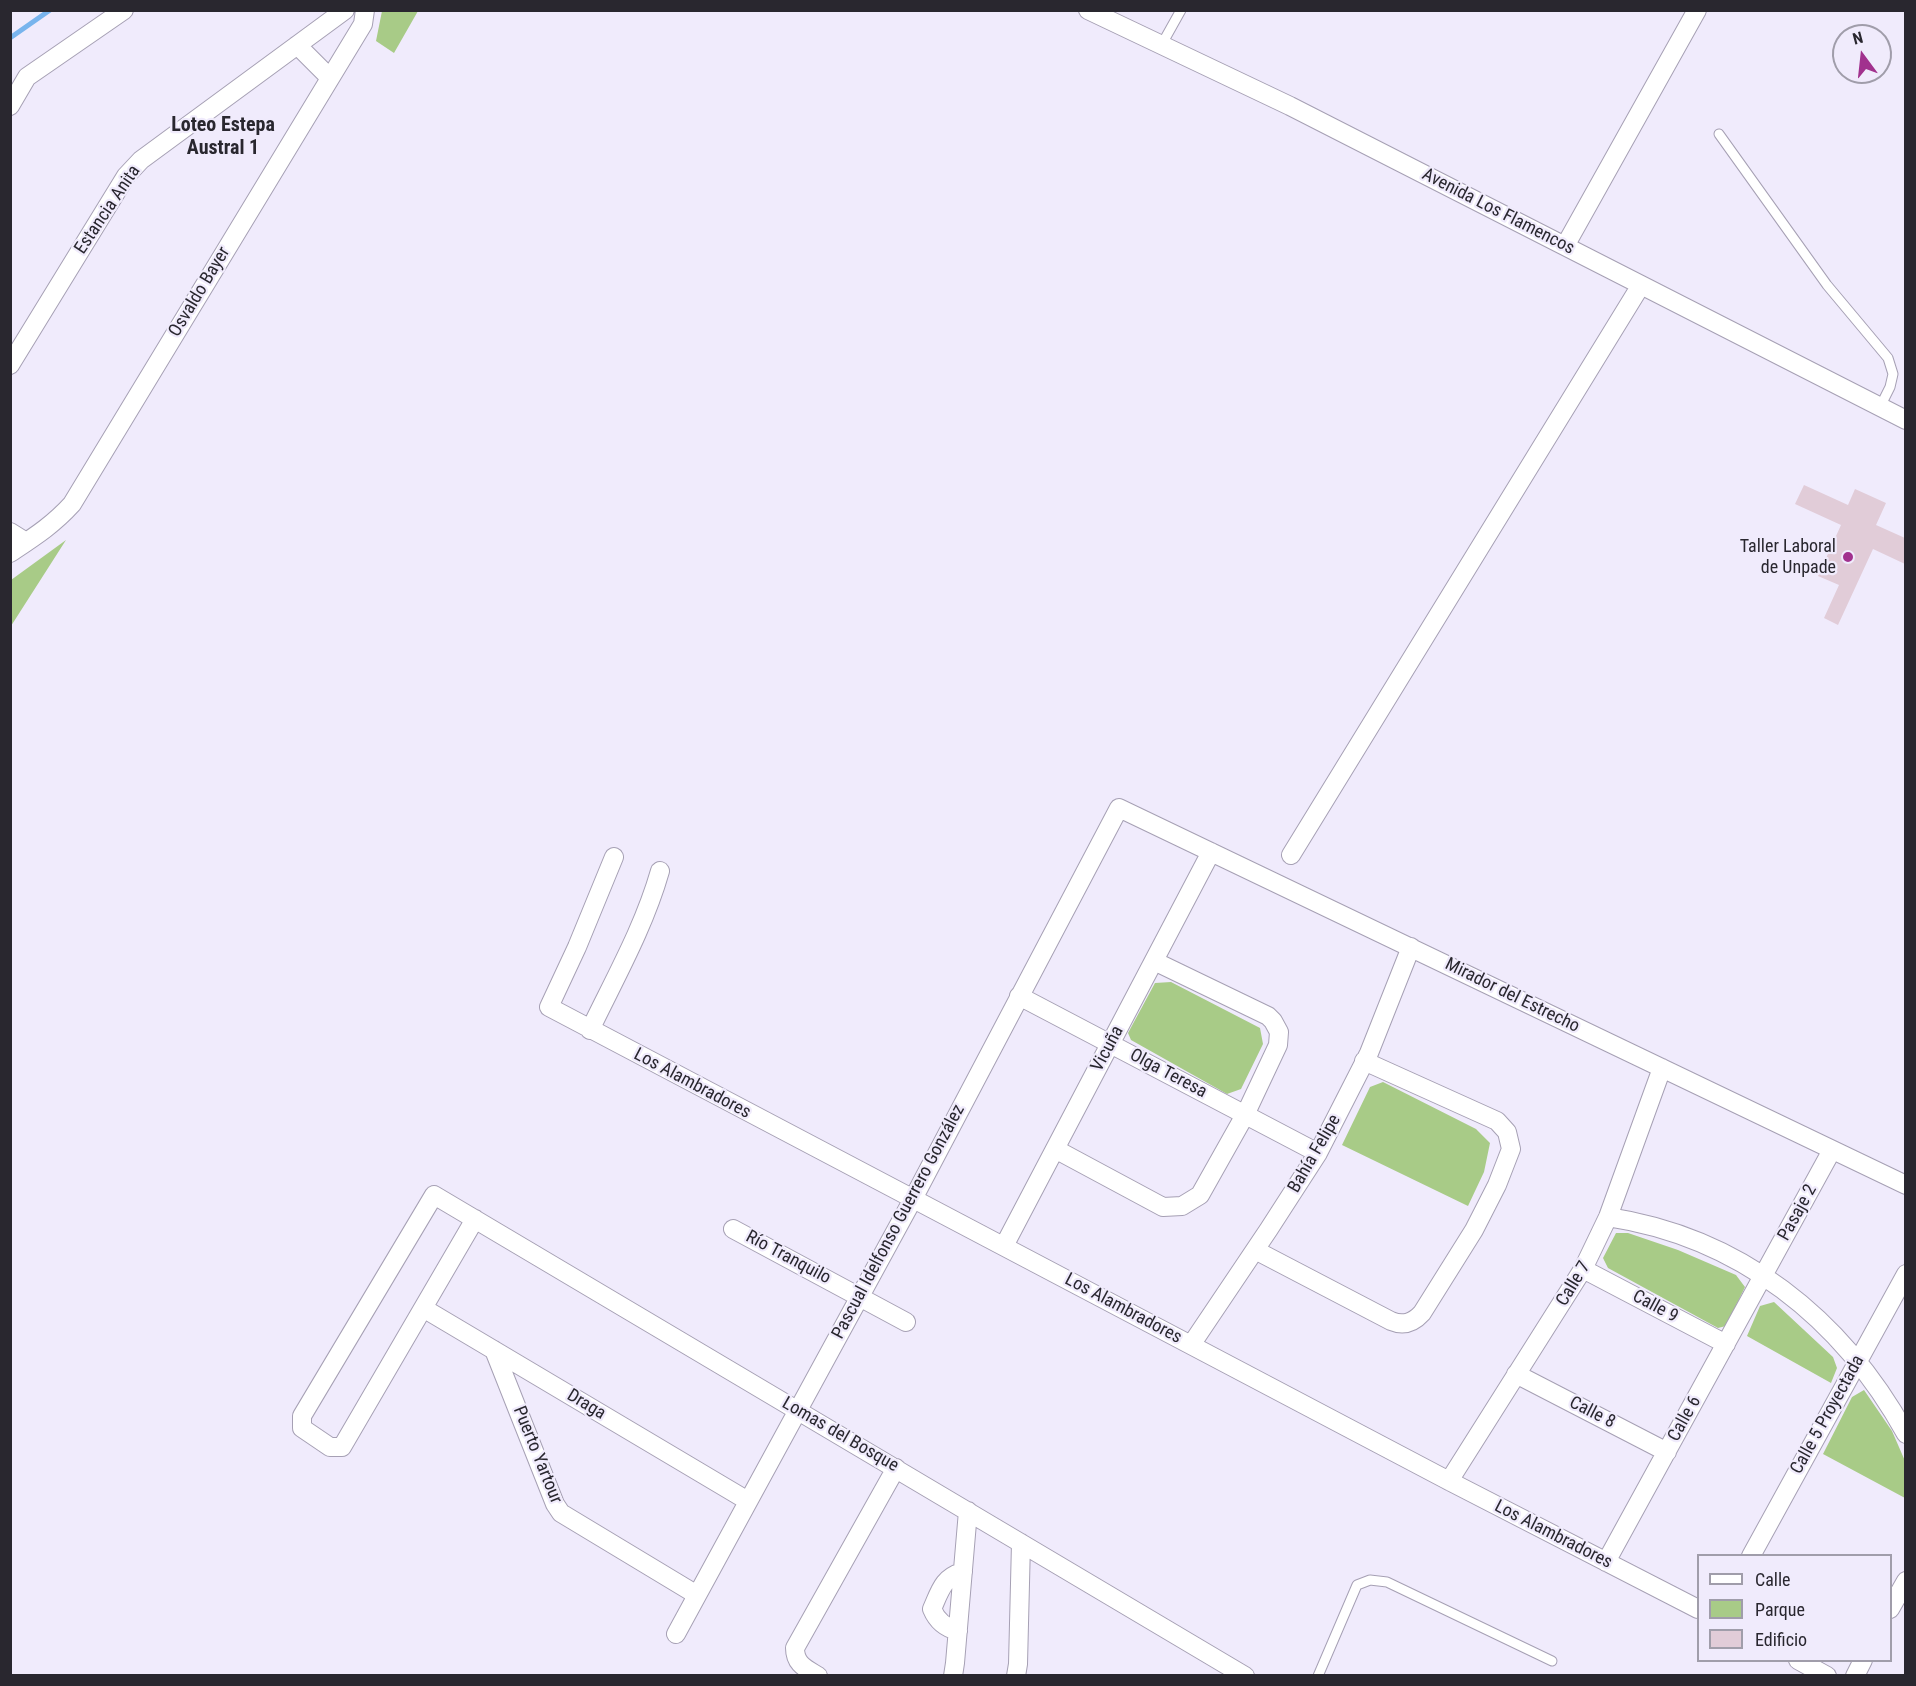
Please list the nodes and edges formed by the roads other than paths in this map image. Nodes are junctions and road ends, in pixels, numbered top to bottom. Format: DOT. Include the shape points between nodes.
graph roads {
  1 [pos="124,10"];
  2 [pos="345,10"];
  3 [pos="366,10"];
  4 [pos="1088,10"];
  5 [pos="1181,10"];
  6 [pos="1697,10"];
  7 [pos="1162,44"];
  8 [pos="297,45"];
  9 [pos="330,78"];
  10 [pos="10,106"];
  11 [pos="1719,134"];
  12 [pos="1565,246"];
  13 [pos="1641,285"];
  14 [pos="10,365"];
  15 [pos="1880,407"];
  16 [pos="1905,420"];
  17 [pos="10,532"];
  18 [pos="26,542"];
  19 [pos="10,553"];
  20 [pos="1119,808"];
  21 [pos="1211,852"];
  22 [pos="1292,855"];
  23 [pos="614,857"];
  24 [pos="660,871"];
  25 [pos="1411,947"];
  26 [pos="1154,961"];
  27 [pos="1019,996"];
  28 [pos="590,1030"];
  29 [pos="1110,1044"];
  30 [pos="1364,1061"];
  31 [pos="1662,1068"];
  32 [pos="1245,1115"];
  33 [pos="1055,1149"];
  34 [pos="1832,1150"];
  35 [pos="1318,1153"];
  36 [pos="1905,1185"];
  37 [pos="913,1199"];
  38 [pos="1608,1217"];
  39 [pos="474,1219"];
  40 [pos="733,1229"];
  41 [pos="1004,1246"];
  42 [pos="1255,1250"];
  43 [pos="1583,1269"];
  44 [pos="1905,1274"];
  45 [pos="1764,1276"];
  46 [pos="859,1297"];
  47 [pos="423,1308"];
  48 [pos="906,1322"];
  49 [pos="1726,1344"];
  50 [pos="1191,1345"];
  51 [pos="494,1350"];
  52 [pos="1858,1361"];
  53 [pos="1516,1374"];
  54 [pos="798,1411"];
  55 [pos="1905,1434"];
  56 [pos="1667,1452"];
  57 [pos="896,1468"];
  58 [pos="1449,1481"];
  59 [pos="748,1501"];
  60 [pos="968,1511"];
  61 [pos="1021,1543"];
  62 [pos="1752,1554"];
  63 [pos="1606,1562"];
  64 [pos="963,1572"];
  65 [pos="1905,1581"];
  66 [pos="697,1594"];
  67 [pos="1892,1605"];
  68 [pos="1697,1608"];
  69 [pos="958,1631"];
  70 [pos="676,1634"];
  71 [pos="1552,1661"];
  72 [pos="1802,1662"];
  73 [pos="1862,1662"];
  74 [pos="818,1676"];
  75 [pos="953,1676"];
  76 [pos="1016,1676"];
  77 [pos="1245,1676"];
  78 [pos="1318,1676"];
  79 [pos="1827,1676"];
  80 [pos="1855,1676"];
  1 -- 10 [label="street" via="27,77"];
  2 -- 8 [label="street, Estancia Anita"];
  3 -- 9 [label="street, Osvaldo Bayer" via="363,24"];
  4 -- 7 [label="street, Avenida Los Flamencos"];
  5 -- 7 [label="lane"];
  6 -- 12 [label="street"];
  7 -- 12 [label="street, Avenida Los Flamencos"];
  8 -- 9 [label="street"];
  8 -- 14 [label="street, Estancia Anita" via="150,152 126,176"];
  9 -- 18 [label="street, Osvaldo Bayer" via="72,504"];
  11 -- 15 [label="lane" via="1827,285 1888,358 1893,374"];
  12 -- 13 [label="street, Avenida Los Flamencos"];
  13 -- 15 [label="street, Avenida Los Flamencos"];
  13 -- 22 [label="street"];
  15 -- 16 [label="street, Avenida Los Flamencos"];
  17 -- 18 [label="street"];
  18 -- 19 [label="street, Osvaldo Bayer"];
  20 -- 21 [label="street, Mirador del Estrecho"];
  20 -- 27 [label="street, Pascual Idelfonso Guerrero González"];
  21 -- 25 [label="street, Mirador del Estrecho"];
  21 -- 26 [label="street, Vicuña"];
  23 -- 28 [label="street, Los Alambradores" via="549,1007"];
  24 -- 28 [label="street" via="628,952"];
  25 -- 30 [label="street, Bahía Felipe"];
  25 -- 31 [label="street, Mirador del Estrecho"];
  26 -- 29 [label="street, Vicuña"];
  26 -- 32 [label="street" via="1268,1016 1277,1026 1278,1045"];
  27 -- 29 [label="street, Olga Teresa"];
  27 -- 37 [label="street, Pascual Idelfonso Guerrero González"];
  28 -- 37 [label="street, Los Alambradores"];
  29 -- 32 [label="street, Olga Teresa"];
  29 -- 33 [label="street, Vicuña"];
  30 -- 35 [label="street, Bahía Felipe"];
  30 -- 42 [label="street" via="1497,1121 1507,1132 1511,1149 1474,1230 1422,1313 1411,1323 1397,1323"];
  31 -- 34 [label="street, Mirador del Estrecho"];
  31 -- 38 [label="street, Calle 7"];
  32 -- 33 [label="street" via="1200,1195 1182,1206 1163,1207"];
  32 -- 35 [label="street, Olga Teresa"];
  33 -- 41 [label="street, Vicuña"];
  34 -- 36 [label="street, Mirador del Estrecho"];
  34 -- 45 [label="street, Pasaje 2"];
  35 -- 42 [label="street, Bahía Felipe"];
  37 -- 41 [label="street, Los Alambradores"];
  37 -- 46 [label="street, Pascual Idelfonso Guerrero González"];
  38 -- 43 [label="street, Calle 7"];
  38 -- 45 [label="street" via="1694,1239"];
  39 -- 47 [label="street"];
  39 -- 47 [label="street, Lomas del Bosque" via="434,1195 302,1416 302,1428 330,1447 342,1447"];
  39 -- 54 [label="street, Lomas del Bosque"];
  40 -- 46 [label="street, Río Tranquilo"];
  41 -- 50 [label="street, Los Alambradores"];
  42 -- 50 [label="street, Bahía Felipe"];
  43 -- 49 [label="street, Calle 9"];
  43 -- 53 [label="street, Calle 7"];
  44 -- 52 [label="street, Calle 5 Proyectada"];
  45 -- 49 [label="street, Calle 6"];
  45 -- 52 [label="street" via="1801,1304"];
  46 -- 48 [label="street, Río Tranquilo"];
  46 -- 54 [label="street, Pascual Idelfonso Guerrero González"];
  47 -- 51 [label="street, Draga"];
  49 -- 56 [label="street, Calle 6"];
  50 -- 58 [label="street, Los Alambradores"];
  51 -- 59 [label="street, Draga"];
  51 -- 66 [label="street, Puerto Yartour" via="561,1513"];
  52 -- 55 [label="street"];
  52 -- 62 [label="street, Calle 5 Proyectada"];
  53 -- 56 [label="street, Calle 8"];
  53 -- 58 [label="street, Calle 7"];
  54 -- 57 [label="street, Lomas del Bosque"];
  54 -- 59 [label="street, Pascual Idelfonso Guerrero González"];
  56 -- 63 [label="street, Calle 6"];
  57 -- 60 [label="street, Lomas del Bosque"];
  57 -- 74 [label="street" via="797,1643 799,1663"];
  58 -- 63 [label="street, Los Alambradores"];
  59 -- 66 [label="street, Pascual Idelfonso Guerrero González"];
  60 -- 61 [label="street, Lomas del Bosque"];
  60 -- 64 [label="street"];
  61 -- 76 [label="street"];
  61 -- 77 [label="street, Lomas del Bosque"];
  63 -- 68 [label="street, Los Alambradores"];
  64 -- 69 [label="street"];
  64 -- 69 [label="street" via="952,1575 932,1609 937,1620"];
  65 -- 67 [label="street"];
  66 -- 70 [label="street, Pascual Idelfonso Guerrero González"];
  69 -- 75 [label="street"];
  71 -- 78 [label="lane" via="1387,1582 1370,1580 1357,1585"];
  72 -- 79 [label="street"];
  73 -- 80 [label="street"];
}
